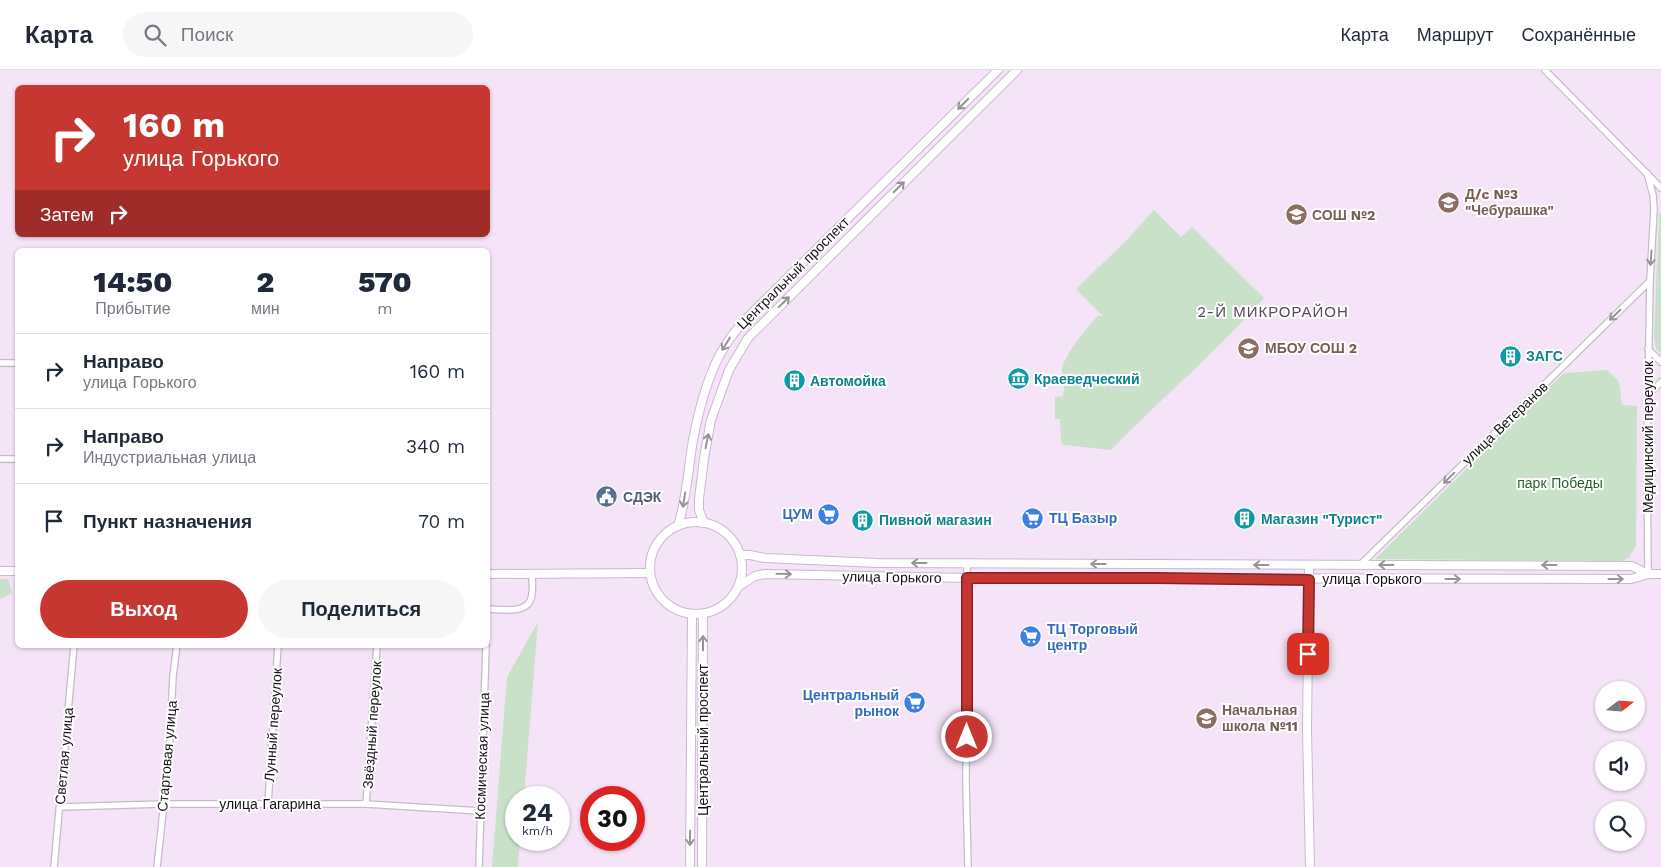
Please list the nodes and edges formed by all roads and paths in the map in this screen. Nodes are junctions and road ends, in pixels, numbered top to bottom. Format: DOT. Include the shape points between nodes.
graph roads {
  1 [pos="998,70"];
  2 [pos="1016,70"];
  3 [pos="1545,70"];
  4 [pos="938,130"];
  5 [pos="947,140"];
  6 [pos="1647,173"];
  7 [pos="1661,188"];
  8 [pos="1661,204"];
  9 [pos="1654,209"];
  10 [pos="1650,281"];
  11 [pos="1648,349"];
  12 [pos="0,362"];
  13 [pos="1661,362"];
  14 [pos="15,363"];
  15 [pos="716,364"];
  16 [pos="729,370"];
  17 [pos="1661,382"];
  18 [pos="1648,395"];
  19 [pos="0,459"];
  20 [pos="15,459"];
  21 [pos="704,523"];
  22 [pos="678,526"];
  23 [pos="740,555"];
  24 [pos="967,563"];
  25 [pos="1309,565"];
  26 [pos="1360,565"];
  27 [pos="0,571"];
  28 [pos="15,571"];
  29 [pos="532,573"];
  30 [pos="649,573"];
  31 [pos="490,574"];
  32 [pos="1648,574"];
  33 [pos="1661,574"];
  34 [pos="967,578"];
  35 [pos="1309,580"];
  36 [pos="739,586"];
  37 [pos="490,609"];
  38 [pos="692,614"];
  39 [pos="703,614"];
  40 [pos="74,648"];
  41 [pos="178,648"];
  42 [pos="278,648"];
  43 [pos="377,648"];
  44 [pos="486,648"];
  45 [pos="162,804"];
  46 [pos="268,804"];
  47 [pos="366,804"];
  48 [pos="60,807"];
  49 [pos="480,811"];
  50 [pos="54,867"];
  51 [pos="157,867"];
  52 [pos="479,867"];
  53 [pos="690,867"];
  54 [pos="702,867"];
  55 [pos="968,867"];
  56 [pos="1310,867"];
  1 -- 4 [label="main road, Центральный проспект, one-way"];
  2 -- 5 [label="main road, Центральный проспект"];
  3 -- 6 [label="street"];
  4 -- 5 [label="main road"];
  4 -- 15 [label="main road, Центральный проспект, one-way" via="756,308 724,346"];
  16 -- 5 [label="main road, Центральный проспект, one-way" via="748,338"];
  6 -- 7 [label="street"];
  6 -- 9 [label="street, Медицинский переулок"];
  8 -- 9 [label="street"];
  9 -- 10 [label="street, Медицинский переулок, one-way"];
  10 -- 11 [label="street, Медицинский переулок"];
  10 -- 26 [label="street, улица Ветеранов, one-way"];
  11 -- 13 [label="street"];
  11 -- 18 [label="street, Медицинский переулок"];
  12 -- 14 [label="street"];
  15 -- 16 [label="main road"];
  15 -- 22 [label="main road, Центральный проспект, one-way" via="693,439"];
  21 -- 16 [label="main road, Центральный проспект, one-way" via="699,510 704,458 712,420"];
  17 -- 18 [label="street"];
  18 -- 32 [label="street, Медицинский переулок"];
  19 -- 20 [label="street"];
  21 -- 22 [label="main road" via="690,522"];
  21 -- 23 [label="main road" via="724,532"];
  22 -- 30 [label="main road" via="657,543"];
  24 -- 23 [label="main road, улица Горького, one-way"];
  23 -- 36 [label="main road" via="742,572"];
  25 -- 24 [label="main road, улица Горького, one-way"];
  24 -- 34 [label="street"];
  25 -- 26 [label="main road, улица Горького"];
  25 -- 35 [label="main road"];
  32 -- 26 [label="main road, улица Горького, one-way" via="1632,566"];
  27 -- 28 [label="main road"];
  29 -- 30 [label="main road"];
  29 -- 31 [label="main road"];
  29 -- 37 [label="street" via="531,600 527,606"];
  30 -- 38 [label="main road" via="661,598 680,612"];
  32 -- 33 [label="main road, улица Горького"];
  35 -- 32 [label="main road, улица Горького, one-way" via="1632,578"];
  34 -- 35 [label="main road, улица Горького"];
  36 -- 34 [label="main road, улица Горького, one-way" via="765,574"];
  34 -- 55 [label="street"];
  35 -- 56 [label="main road" via="1307,729"];
  36 -- 39 [label="main road" via="726,603"];
  38 -- 39 [label="main road"];
  38 -- 53 [label="main road, Центральный проспект, one-way"];
  54 -- 39 [label="main road, Центральный проспект, one-way"];
  40 -- 48 [label="street, Светлая улица"];
  41 -- 45 [label="street, Стартовая улица"];
  42 -- 46 [label="street, Лунный переулок"];
  43 -- 47 [label="street, Звёздный переулок"];
  44 -- 49 [label="street, Космическая улица"];
  45 -- 46 [label="street, улица Гагарина"];
  45 -- 48 [label="street, улица Гагарина"];
  45 -- 51 [label="street, Стартовая улица"];
  46 -- 47 [label="street, улица Гагарина"];
  47 -- 49 [label="street, улица Гагарина"];
  48 -- 50 [label="street, Светлая улица"];
  49 -- 52 [label="street, Космическая улица"];
}
